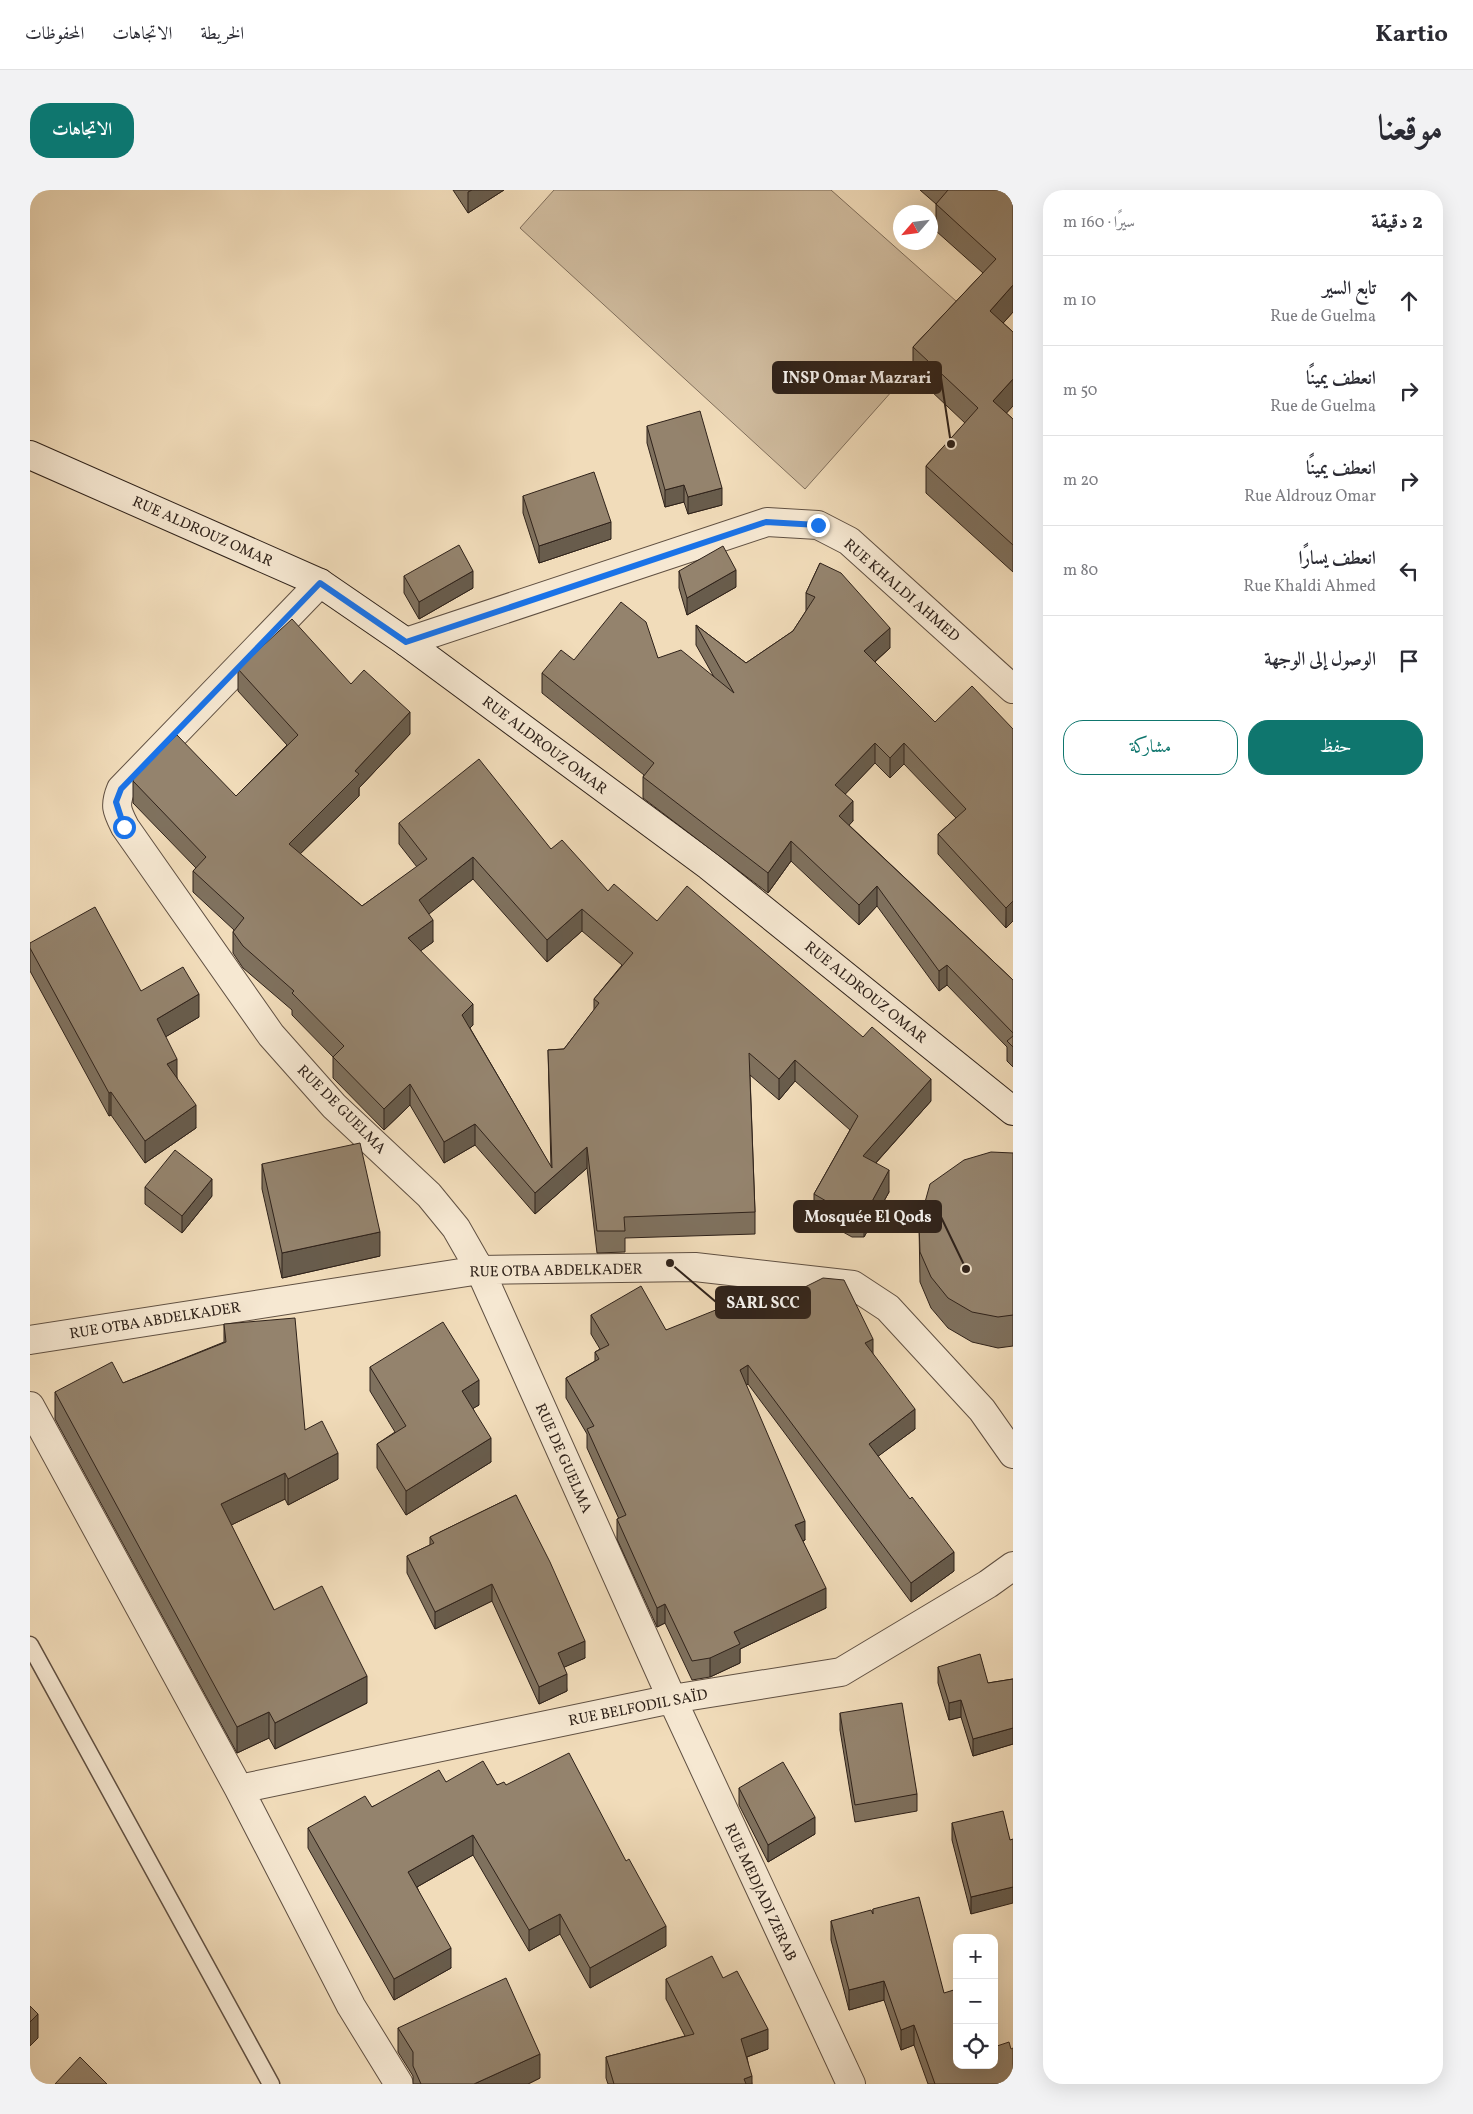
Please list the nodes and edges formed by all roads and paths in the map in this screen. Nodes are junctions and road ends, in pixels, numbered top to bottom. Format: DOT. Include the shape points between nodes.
graph roads {
  1 [pos="30,455"];
  2 [pos="320,583"];
  3 [pos="406,642"];
  4 [pos="1013,689"];
  5 [pos="1013,1111"];
  6 [pos="480,1270"];
  7 [pos="30,1340"];
  8 [pos="30,1406"];
  9 [pos="1013,1454"];
  10 [pos="1013,1566"];
  11 [pos="30,1645"];
  12 [pos="672,1699"];
  13 [pos="239,1789"];
  14 [pos="271,2084"];
  15 [pos="400,2084"];
  16 [pos="851,2084"];
  1 -- 2 [label="street, RUE ALDROUZ OMAR"];
  2 -- 3 [label="street, RUE ALDROUZ OMAR"];
  2 -- 6 [label="street, RUE DE GUELMA" via="121,789 116,802 118,813 124,827 271,1035 334,1106 429,1195 456,1228"];
  3 -- 4 [label="street, RUE KHALDI AHMED" via="766,522 818,525 850,541"];
  3 -- 5 [label="street, RUE ALDROUZ OMAR" via="709,866"];
  6 -- 7 [label="street, RUE OTBA ABDELKADER"];
  6 -- 9 [label="street, RUE OTBA ABDELKADER" via="695,1267 853,1285 888,1308 982,1410"];
  6 -- 12 [label="street, RUE DE GUELMA"];
  8 -- 13 [label="street"];
  10 -- 12 [label="street, RUE BELFODIL SAÏD" via="841,1672"];
  11 -- 14 [label="lane"];
  12 -- 13 [label="street, RUE BELFODIL SAÏD"];
  12 -- 16 [label="street, RUE MEDJADI ZERAB"];
  13 -- 15 [label="street" via="351,2006"];
}
